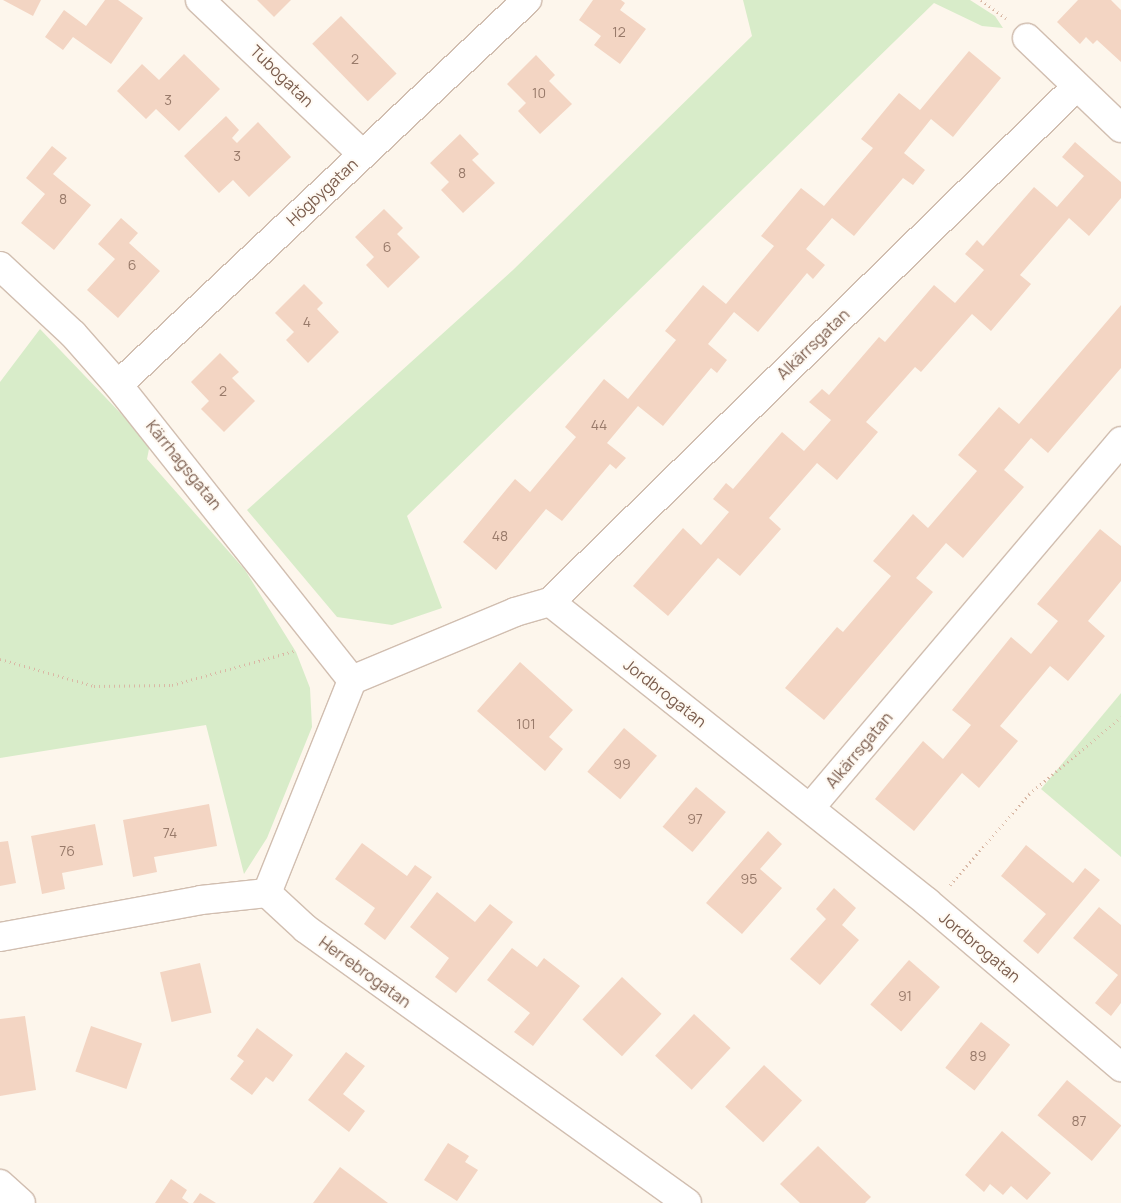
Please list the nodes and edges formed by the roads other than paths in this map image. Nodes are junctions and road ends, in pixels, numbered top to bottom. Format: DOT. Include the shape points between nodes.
graph roads {
  1 [pos="200,0"];
  2 [pos="527,0"];
  3 [pos="1027,38"];
  4 [pos="1076,86"];
  5 [pos="1121,128"];
  6 [pos="362,154"];
  7 [pos="0,266"];
  8 [pos="118,385"];
  9 [pos="1121,441"];
  10 [pos="550,602"];
  11 [pos="352,680"];
  12 [pos="810,808"];
  13 [pos="267,894"];
  14 [pos="0,937"];
  15 [pos="1121,1067"];
  16 [pos="0,1184"];
  17 [pos="20,1203"];
  18 [pos="687,1203"];
  1 -- 6 [label="street, Tubogatan"];
  2 -- 6 [label="street, Högbygatan"];
  3 -- 4 [label="street"];
  4 -- 5 [label="street"];
  4 -- 10 [label="street, Alkärrsgatan"];
  6 -- 8 [label="street, Högbygatan"];
  7 -- 8 [label="street, Kärrhagsgatan" via="74,334"];
  8 -- 11 [label="street, Kärrhagsgatan"];
  9 -- 12 [label="street, Alkärrsgatan"];
  10 -- 11 [label="street" via="515,612"];
  10 -- 12 [label="street, Jordbrogatan"];
  11 -- 13 [label="street"];
  12 -- 15 [label="street, Jordbrogatan" via="932,906"];
  13 -- 14 [label="street" via="201,900"];
  13 -- 18 [label="street, Herrebrogatan" via="306,929"];
  16 -- 17 [label="street"];
}
